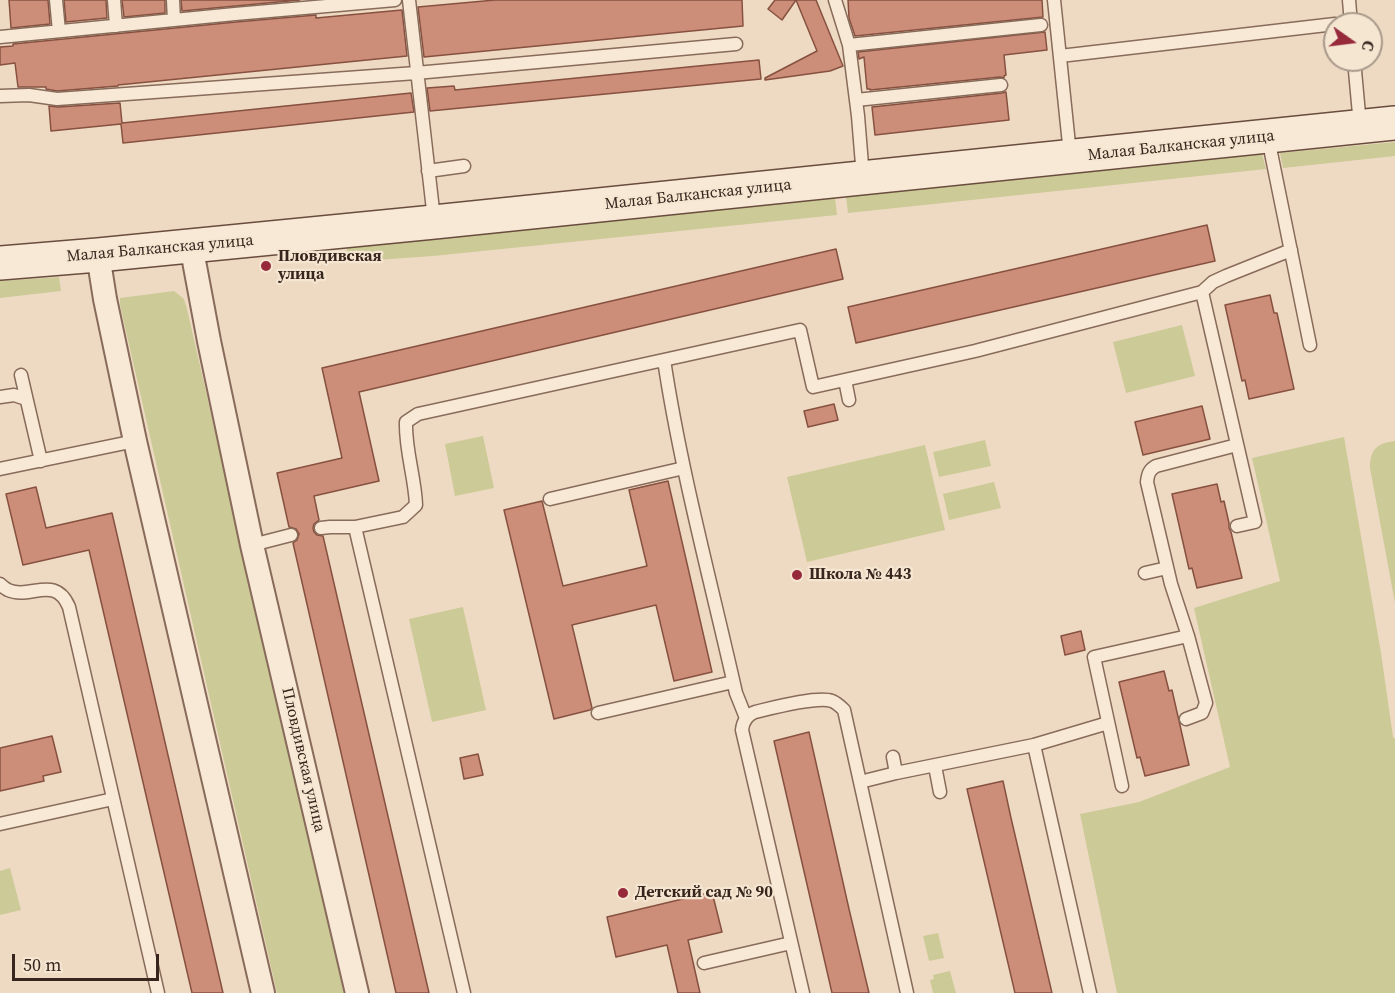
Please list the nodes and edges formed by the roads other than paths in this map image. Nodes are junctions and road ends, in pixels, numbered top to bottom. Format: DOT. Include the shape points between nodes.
graph roads {
  1 [pos="56,0"];
  2 [pos="114,0"];
  3 [pos="173,0"];
  4 [pos="234,0"];
  5 [pos="395,0"];
  6 [pos="409,0"];
  7 [pos="835,0"];
  8 [pos="1054,0"];
  9 [pos="353,2"];
  10 [pos="292,5"];
  11 [pos="235,14"];
  12 [pos="174,20"];
  13 [pos="1041,25"];
  14 [pos="116,26"];
  15 [pos="1323,26"];
  16 [pos="59,32"];
  17 [pos="0,37"];
  18 [pos="736,44"];
  19 [pos="849,45"];
  20 [pos="1060,56"];
  21 [pos="1355,72"];
  22 [pos="416,73"];
  23 [pos="1000,85"];
  24 [pos="0,96"];
  25 [pos="856,100"];
  26 [pos="1395,123"];
  27 [pos="1360,126"];
  28 [pos="1268,137"];
  29 [pos="1071,157"];
  30 [pos="464,166"];
  31 [pos="428,171"];
  32 [pos="863,178"];
  33 [pos="434,222"];
  34 [pos="191,245"];
  35 [pos="1291,250"];
  36 [pos="98,255"];
  37 [pos="0,263"];
  38 [pos="1202,292"];
  39 [pos="1310,345"];
  40 [pos="664,360"];
  41 [pos="21,375"];
  42 [pos="845,380"];
  43 [pos="0,397"];
  44 [pos="26,399"];
  45 [pos="849,400"];
  46 [pos="135,441"];
  47 [pos="1238,445"];
  48 [pos="41,460"];
  49 [pos="684,468"];
  50 [pos="0,469"];
  51 [pos="550,499"];
  52 [pos="1237,526"];
  53 [pos="321,528"];
  54 [pos="355,528"];
  55 [pos="291,535"];
  56 [pos="252,545"];
  57 [pos="1167,568"];
  58 [pos="1144,573"];
  59 [pos="2,589"];
  60 [pos="1188,636"];
  61 [pos="734,682"];
  62 [pos="598,713"];
  63 [pos="746,718"];
  64 [pos="1186,719"];
  65 [pos="1108,723"];
  66 [pos="1034,746"];
  67 [pos="893,757"];
  68 [pos="935,766"];
  69 [pos="897,773"];
  70 [pos="860,782"];
  71 [pos="1122,786"];
  72 [pos="940,792"];
  73 [pos="113,799"];
  74 [pos="0,824"];
  75 [pos="791,943"];
  76 [pos="704,963"];
  77 [pos="158,993"];
  78 [pos="263,993"];
  79 [pos="357,993"];
  80 [pos="464,993"];
  81 [pos="803,993"];
  82 [pos="907,993"];
  83 [pos="1090,993"];
  1 -- 16 [label="lane"];
  2 -- 14 [label="lane"];
  3 -- 12 [label="lane"];
  4 -- 11 [label="lane"];
  5 -- 9 [label="lane"];
  6 -- 22 [label="lane"];
  7 -- 19 [label="lane"];
  8 -- 20 [label="lane"];
  9 -- 10 [label="lane"];
  10 -- 11 [label="lane"];
  11 -- 12 [label="lane"];
  12 -- 14 [label="lane"];
  13 -- 19 [label="lane"];
  14 -- 16 [label="lane"];
  15 -- 20 [label="lane"];
  16 -- 17 [label="lane"];
  18 -- 22 [label="lane"];
  19 -- 25 [label="lane"];
  20 -- 29 [label="lane"];
  21 -- 27 [label="lane"];
  22 -- 24 [label="lane" via="57,99"];
  22 -- 31 [label="lane"];
  23 -- 25 [label="lane"];
  25 -- 32 [label="lane"];
  26 -- 27 [label="street, Малая Балканская улица"];
  27 -- 28 [label="street, Малая Балканская улица"];
  28 -- 29 [label="street, Малая Балканская улица"];
  28 -- 35 [label="lane"];
  29 -- 32 [label="street, Малая Балканская улица"];
  30 -- 31 [label="lane"];
  31 -- 33 [label="lane"];
  32 -- 33 [label="street, Малая Балканская улица"];
  33 -- 34 [label="street, Малая Балканская улица"];
  34 -- 36 [label="street, Малая Балканская улица"];
  34 -- 56 [label="street, Пловдивская улица"];
  35 -- 38 [label="lane" via="1213,282"];
  35 -- 39 [label="lane"];
  36 -- 37 [label="street, Малая Балканская улица"];
  36 -- 46 [label="street"];
  38 -- 42 [label="lane"];
  38 -- 47 [label="lane"];
  40 -- 42 [label="lane" via="800,330 813,387"];
  40 -- 49 [label="lane"];
  40 -- 54 [label="lane" via="418,414 406,422 405,439 416,505 403,517"];
  41 -- 44 [label="lane"];
  42 -- 45 [label="lane"];
  43 -- 44 [label="lane" via="14,395"];
  44 -- 48 [label="lane"];
  46 -- 48 [label="lane"];
  46 -- 78 [label="street"];
  47 -- 52 [label="lane" via="1255,522"];
  47 -- 57 [label="lane" via="1150,469 1147,482"];
  48 -- 50 [label="lane"];
  49 -- 51 [label="lane"];
  49 -- 61 [label="lane"];
  53 -- 54 [label="lane"];
  54 -- 80 [label="lane"];
  55 -- 56 [label="lane"];
  56 -- 79 [label="street, Пловдивская улица"];
  57 -- 58 [label="lane"];
  57 -- 60 [label="lane"];
  59 -- 73 [label="lane" via="22,593 48,589 66,600"];
  60 -- 64 [label="lane" via="1206,703 1202,713"];
  60 -- 65 [label="lane" via="1094,657"];
  61 -- 62 [label="lane"];
  61 -- 63 [label="lane"];
  63 -- 70 [label="lane" via="755,712 831,700 844,710"];
  63 -- 75 [label="lane" via="742,730"];
  65 -- 66 [label="lane"];
  65 -- 71 [label="lane"];
  66 -- 68 [label="lane"];
  66 -- 83 [label="lane"];
  67 -- 69 [label="lane"];
  68 -- 69 [label="lane"];
  68 -- 72 [label="lane"];
  69 -- 70 [label="lane"];
  70 -- 82 [label="lane"];
  73 -- 74 [label="lane"];
  73 -- 77 [label="lane"];
  75 -- 76 [label="lane"];
  75 -- 81 [label="lane"];
}
